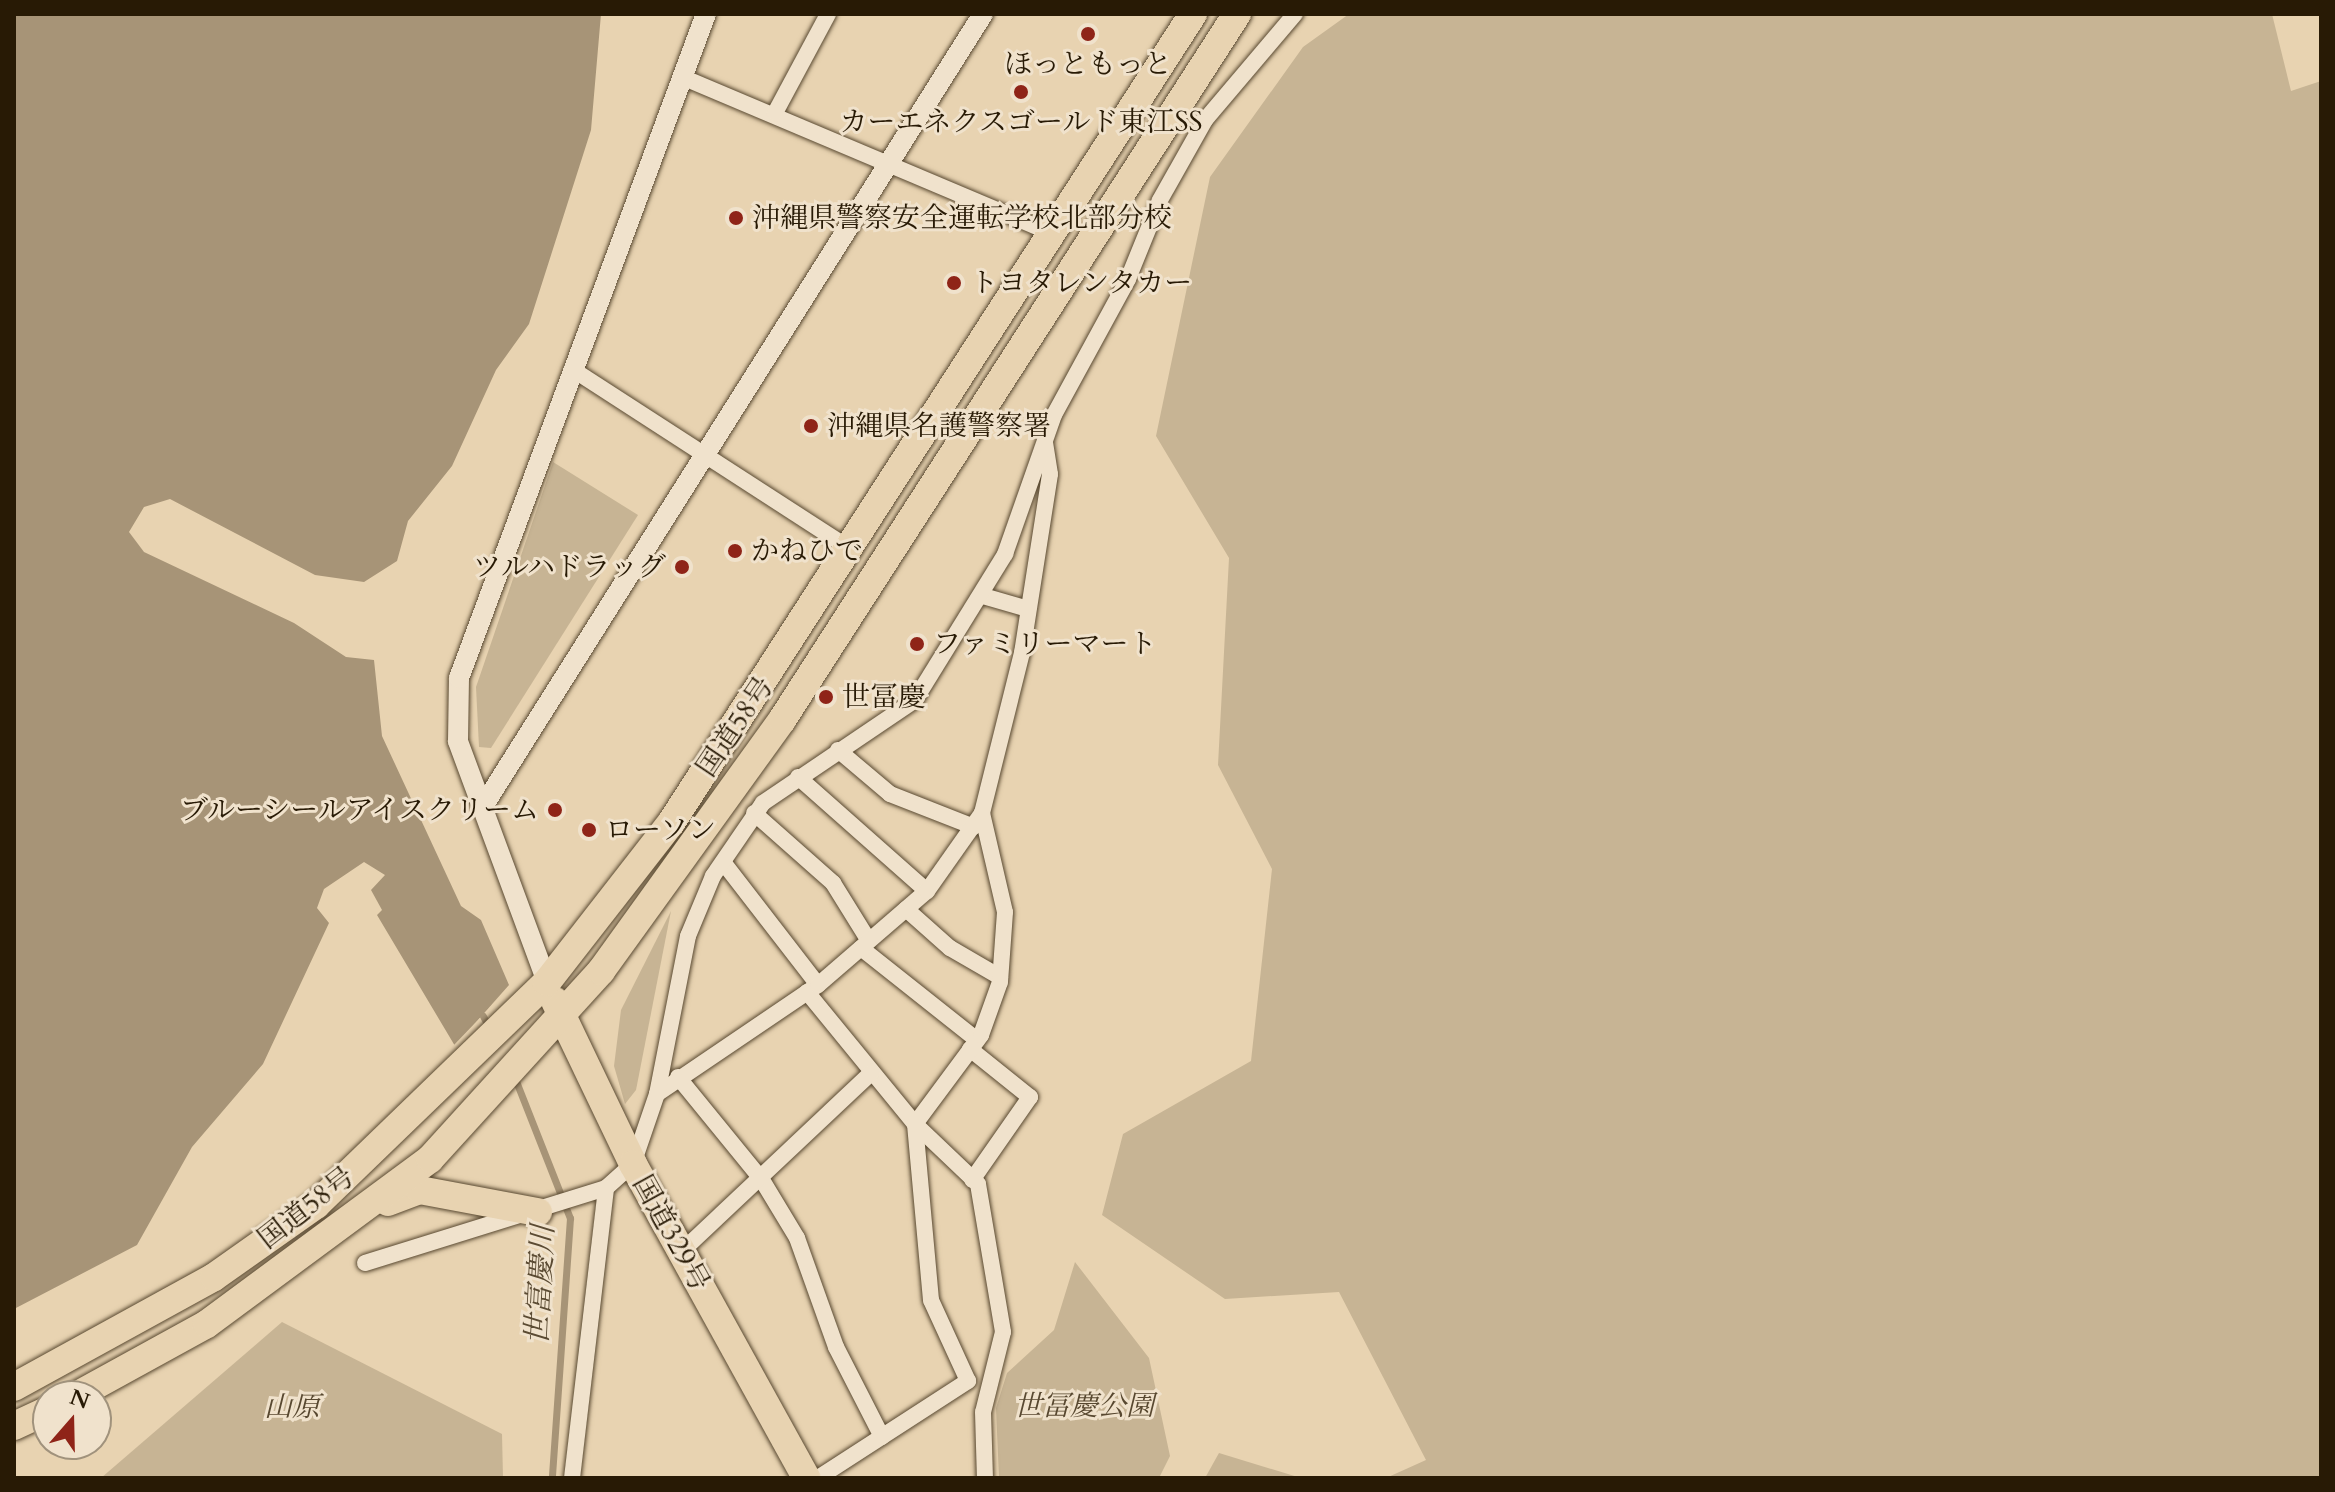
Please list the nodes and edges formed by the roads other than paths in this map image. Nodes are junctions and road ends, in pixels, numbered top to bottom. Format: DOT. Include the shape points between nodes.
graph roads {
  1 [pos="706,14"];
  2 [pos="828,14"];
  3 [pos="983,14"];
  4 [pos="1193,14"];
  5 [pos="1237,14"];
  6 [pos="1295,14"];
  7 [pos="682,77"];
  8 [pos="775,113"];
  9 [pos="890,164"];
  10 [pos="1051,233"];
  11 [pos="572,369"];
  12 [pos="1044,440"];
  13 [pos="703,454"];
  14 [pos="852,550"];
  15 [pos="983,596"];
  16 [pos="1028,609"];
  17 [pos="838,750"];
  18 [pos="798,777"];
  19 [pos="482,808"];
  20 [pos="754,813"];
  21 [pos="978,820"];
  22 [pos="723,862"];
  23 [pos="927,891"];
  24 [pos="906,909"];
  25 [pos="865,944"];
  26 [pos="1000,977"];
  27 [pos="547,982"];
  28 [pos="812,989"];
  29 [pos="562,1017"];
  30 [pos="974,1044"];
  31 [pos="872,1072"];
  32 [pos="678,1077"];
  33 [pos="657,1094"];
  34 [pos="915,1124"];
  35 [pos="946,1155"];
  36 [pos="916,1159"];
  37 [pos="633,1164"];
  38 [pos="762,1180"];
  39 [pos="972,1180"];
  40 [pos="606,1188"];
  41 [pos="538,1212"];
  42 [pos="349,1223"];
  43 [pos="681,1252"];
  44 [pos="365,1263"];
  45 [pos="105,1380"];
  46 [pos="14,1387"];
  47 [pos="882,1437"];
  48 [pos="572,1478"];
  49 [pos="806,1478"];
  50 [pos="818,1478"];
  51 [pos="985,1478"];
  1 -- 7 [label="street"];
  2 -- 8 [label="street"];
  3 -- 9 [label="street"];
  4 -- 10 [label="highway, 国道58号"];
  5 -- 29 [label="highway, 国道58号" via="782,720"];
  6 -- 12 [label="street" via="1205,120"];
  7 -- 8 [label="street"];
  7 -- 11 [label="street"];
  8 -- 9 [label="street"];
  9 -- 10 [label="street"];
  9 -- 13 [label="street"];
  10 -- 14 [label="highway, 国道58号"];
  11 -- 13 [label="street"];
  11 -- 19 [label="street" via="459,678 458,741"];
  12 -- 15 [label="street"];
  12 -- 16 [label="street" via="1050,474"];
  13 -- 14 [label="street"];
  13 -- 19 [label="street"];
  14 -- 27 [label="highway, 国道58号" via="671,823"];
  15 -- 16 [label="street"];
  15 -- 17 [label="street" via="915,700"];
  16 -- 21 [label="street"];
  17 -- 18 [label="street"];
  17 -- 21 [label="street" via="890,794"];
  18 -- 20 [label="street"];
  18 -- 23 [label="street"];
  19 -- 27 [label="street"];
  20 -- 22 [label="street"];
  20 -- 25 [label="street" via="833,883"];
  21 -- 23 [label="street"];
  21 -- 26 [label="street" via="1005,912"];
  22 -- 28 [label="street"];
  22 -- 33 [label="street" via="688,936"];
  23 -- 24 [label="street"];
  24 -- 25 [label="street"];
  24 -- 26 [label="street" via="950,948"];
  25 -- 28 [label="street"];
  25 -- 30 [label="street"];
  26 -- 30 [label="street"];
  27 -- 29 [label="highway, 国道329号"];
  27 -- 46 [label="highway, 国道58号" via="466,1068 316,1205 214,1277"];
  28 -- 31 [label="street"];
  28 -- 32 [label="street"];
  29 -- 37 [label="highway, 国道329号"];
  29 -- 42 [label="highway, 国道58号" via="430,1159"];
  30 -- 34 [label="street"];
  30 -- 39 [label="street" via="1030,1097"];
  31 -- 34 [label="street"];
  31 -- 38 [label="street"];
  32 -- 33 [label="street"];
  32 -- 38 [label="street"];
  33 -- 37 [label="street"];
  34 -- 35 [label="street"];
  34 -- 36 [label="street"];
  35 -- 36 [label="street"];
  35 -- 39 [label="street"];
  36 -- 47 [label="street" via="931,1300 968,1381"];
  37 -- 40 [label="street"];
  37 -- 43 [label="highway, 国道329号"];
  38 -- 43 [label="street"];
  38 -- 47 [label="street" via="797,1238 836,1347"];
  39 -- 51 [label="street" via="1003,1332 983,1412"];
  40 -- 41 [label="street"];
  40 -- 48 [label="street"];
  41 -- 42 [label="highway" via="420,1190"];
  41 -- 44 [label="street"];
  42 -- 45 [label="highway, 国道58号" via="207,1324"];
  43 -- 49 [label="highway, 国道329号"];
  47 -- 50 [label="street"];
}
